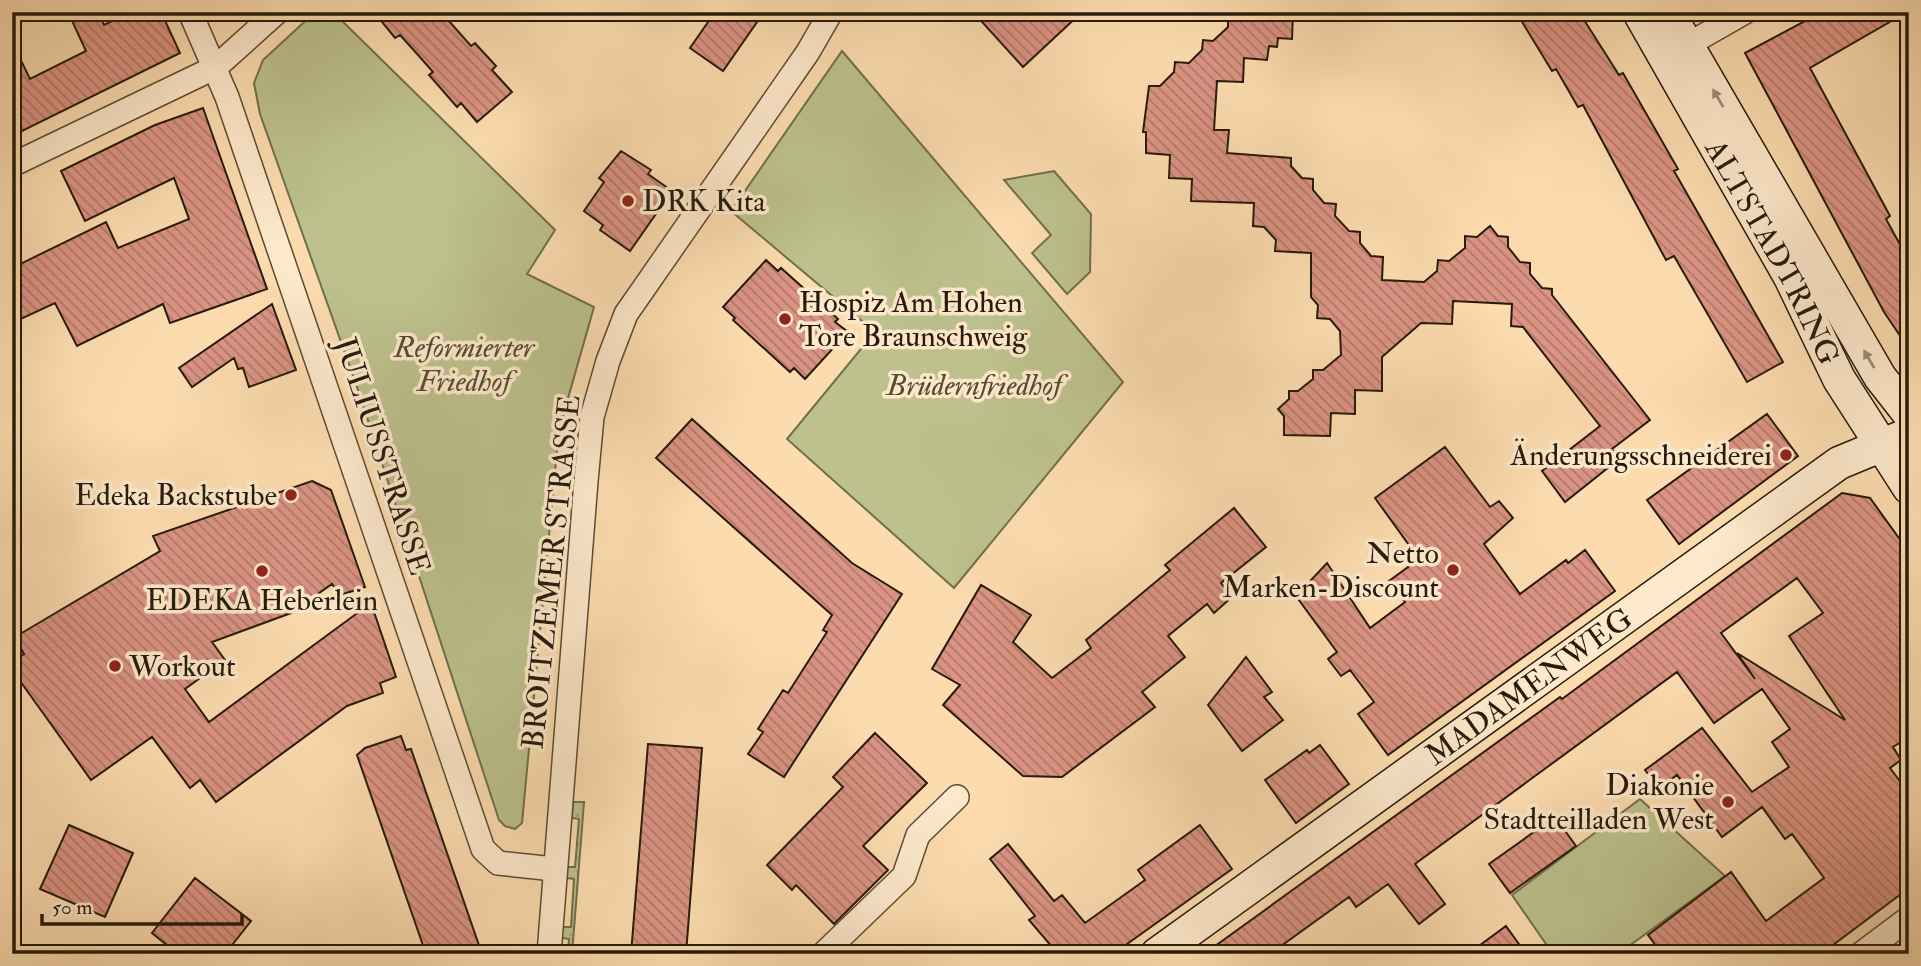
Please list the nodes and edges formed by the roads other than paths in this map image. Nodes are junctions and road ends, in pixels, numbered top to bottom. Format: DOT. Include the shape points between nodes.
graph roads {
  1 [pos="190,12"];
  2 [pos="277,12"];
  3 [pos="831,12"];
  4 [pos="1639,12"];
  5 [pos="1668,12"];
  6 [pos="1745,12"];
  7 [pos="1677,51"];
  8 [pos="216,67"];
  9 [pos="12,164"];
  10 [pos="1909,414"];
  11 [pos="1895,439"];
  12 [pos="1909,488"];
  13 [pos="957,797"];
  14 [pos="554,869"];
  15 [pos="1909,918"];
  16 [pos="549,954"];
  17 [pos="823,954"];
  18 [pos="1157,954"];
  19 [pos="1861,954"];
  1 -- 8 [label="street, JULIUSSTRASSE"];
  2 -- 8 [label="street"];
  3 -- 14 [label="street, BROITZEMER STRASSE" via="626,314 608,361 591,430"];
  4 -- 7 [label="main road, ALTSTADTRING"];
  5 -- 7 [label="main road, ALTSTADTRING"];
  6 -- 7 [label="street"];
  10 -- 7 [label="main road, ALTSTADTRING, one-way" via="1880,377"];
  7 -- 11 [label="main road, ALTSTADTRING" via="1832,365"];
  8 -- 9 [label="street"];
  8 -- 14 [label="street, JULIUSSTRASSE" via="483,849 498,863"];
  11 -- 12 [label="main road, ALTSTADTRING"];
  11 -- 18 [label="main road, MADAMENWEG" via="1839,463"];
  13 -- 17 [label="street" via="918,835 904,876"];
  14 -- 16 [label="street, BROITZEMER STRASSE"];
  15 -- 19 [label="street"];
}
